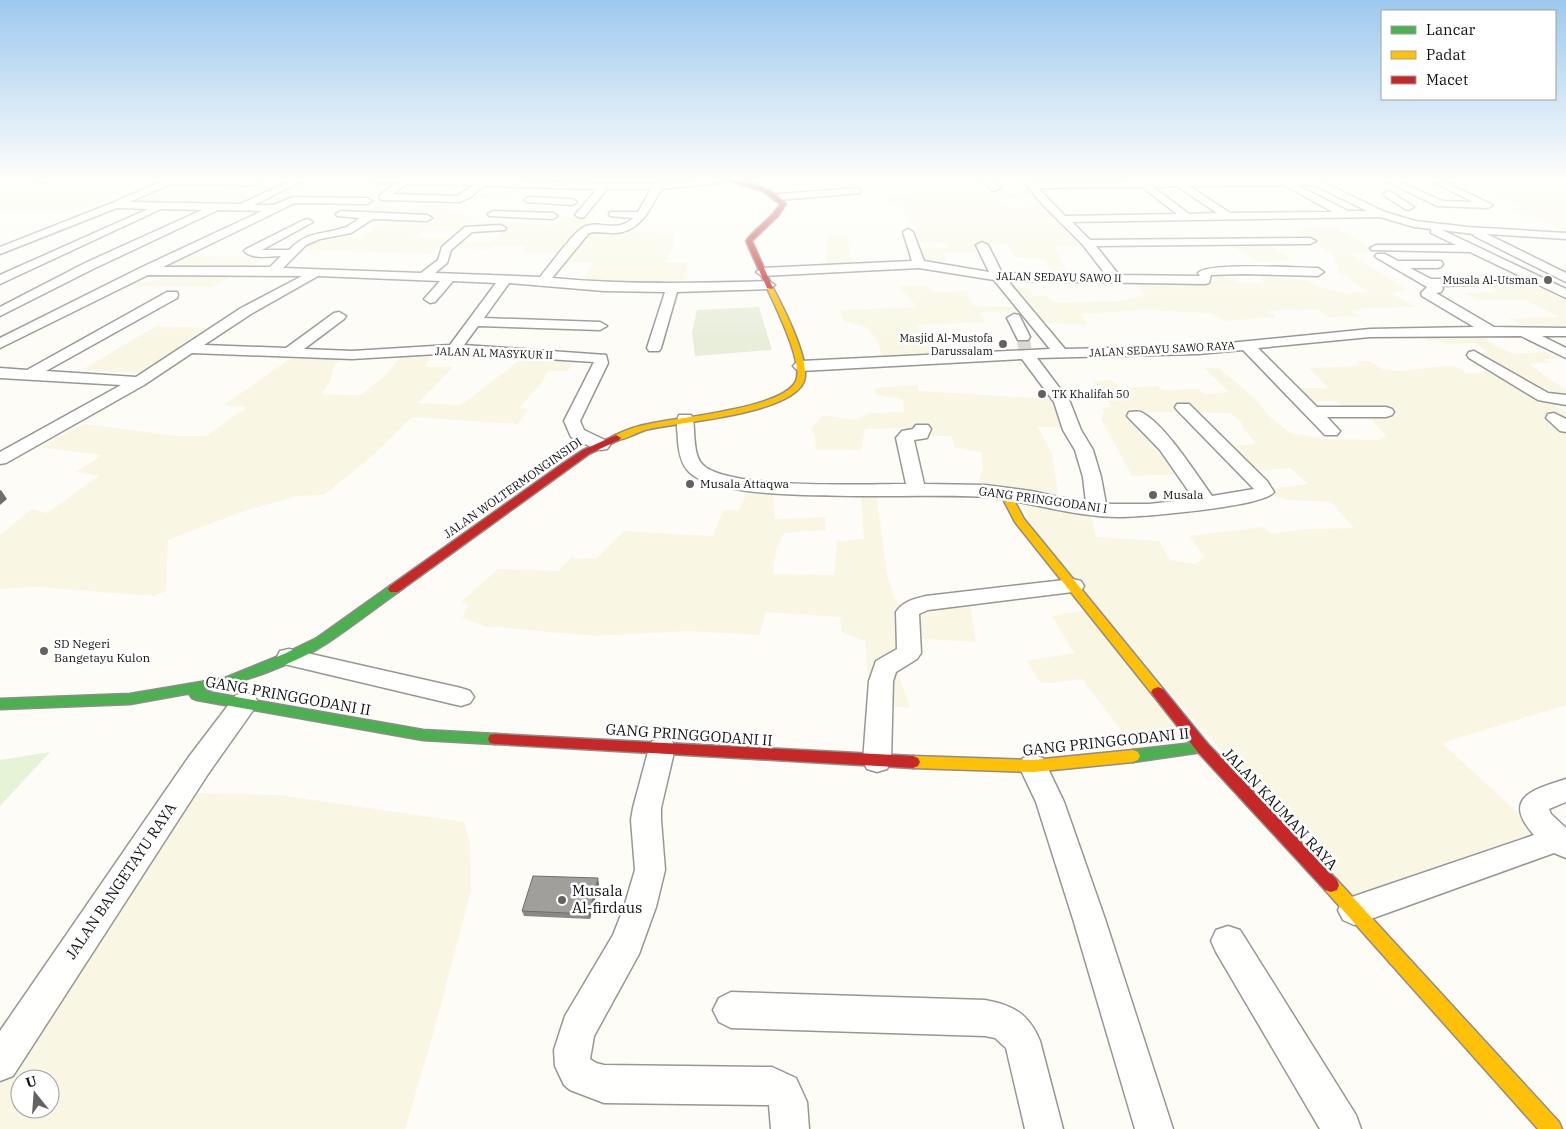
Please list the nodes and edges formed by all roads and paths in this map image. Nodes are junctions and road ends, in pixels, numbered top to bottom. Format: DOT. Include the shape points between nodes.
graph roads {
  1 [pos="908,232"];
  2 [pos="45,233"];
  3 [pos="96,233"];
  4 [pos="160,233"];
  5 [pos="225,233"];
  6 [pos="287,233"];
  7 [pos="335,233"];
  8 [pos="465,233"];
  9 [pos="584,233"];
  10 [pos="755,233"];
  11 [pos="1078,233"];
  12 [pos="1245,233"];
  13 [pos="1440,233"];
  14 [pos="1473,233"];
  15 [pos="1513,233"];
  16 [pos="1406,235"];
  17 [pos="1445,235"];
  18 [pos="1551,235"];
  19 [pos="1566,236"];
  20 [pos="1310,241"];
  21 [pos="1257,242"];
  22 [pos="1566,242"];
  23 [pos="1087,243"];
  24 [pos="982,245"];
  25 [pos="3,249"];
  26 [pos="1471,249"];
  27 [pos="291,253"];
  28 [pos="920,264"];
  29 [pos="1396,264"];
  30 [pos="1436,264"];
  31 [pos="90,266"];
  32 [pos="148,269"];
  33 [pos="273,271"];
  34 [pos="762,272"];
  35 [pos="1318,272"];
  36 [pos="315,274"];
  37 [pos="998,276"];
  38 [pos="422,278"];
  39 [pos="450,278"];
  40 [pos="1115,278"];
  41 [pos="1566,278"];
  42 [pos="0,280"];
  43 [pos="506,280"];
  44 [pos="543,282"];
  45 [pos="1473,282"];
  46 [pos="1429,283"];
  47 [pos="769,285"];
  48 [pos="672,288"];
  49 [pos="1564,292"];
  50 [pos="172,295"];
  51 [pos="430,299"];
  52 [pos="0,312"];
  53 [pos="339,316"];
  54 [pos="1014,318"];
  55 [pos="475,322"];
  56 [pos="600,326"];
  57 [pos="1491,331"];
  58 [pos="1523,332"];
  59 [pos="1566,332"];
  60 [pos="0,344"];
  61 [pos="1246,345"];
  62 [pos="1025,347"];
  63 [pos="654,348"];
  64 [pos="188,349"];
  65 [pos="454,349"];
  66 [pos="289,353"];
  67 [pos="1061,354"];
  68 [pos="1566,354"];
  69 [pos="1474,355"];
  70 [pos="801,366"];
  71 [pos="0,373"];
  72 [pos="29,375"];
  73 [pos="139,382"];
  74 [pos="1566,400"];
  75 [pos="1183,407"];
  76 [pos="1311,412"];
  77 [pos="1386,412"];
  78 [pos="1135,416"];
  79 [pos="685,419"];
  80 [pos="922,429"];
  81 [pos="1331,431"];
  82 [pos="601,445"];
  83 [pos="3,455"];
  84 [pos="916,489"];
  85 [pos="1005,494"];
  86 [pos="1206,502"];
  87 [pos="1097,509"];
  88 [pos="1073,586"];
  89 [pos="289,657"];
  90 [pos="177,692"];
  91 [pos="461,697"];
  92 [pos="245,702"];
  93 [pos="2,703"];
  94 [pos="1202,747"];
  95 [pos="662,748"];
  96 [pos="877,762"];
  97 [pos="1033,766"];
  98 [pos="1566,790"];
  99 [pos="1562,842"];
  100 [pos="1354,910"];
  101 [pos="1228,941"];
  102 [pos="731,1010"];
  103 [pos="0,1063"];
  104 [pos="790,1129"];
  105 [pos="1044,1129"];
  106 [pos="1154,1129"];
  107 [pos="1342,1129"];
  108 [pos="1552,1129"];
  1 -- 28 [label="street"];
  2 -- 25 [label="street"];
  3 -- 42 [label="street"];
  4 -- 31 [label="street"];
  5 -- 32 [label="street"];
  6 -- 27 [label="street" via="250,251"];
  7 -- 27 [label="street" via="312,238"];
  8 -- 38 [label="street" via="446,249 443,261"];
  9 -- 44 [label="street"];
  10 -- 34 [label="main road" via="750,237 750,244"];
  11 -- 23 [label="street"];
  12 -- 21 [label="street"];
  13 -- 17 [label="street"];
  14 -- 41 [label="street"];
  15 -- 18 [label="street"];
  16 -- 17 [label="street"];
  17 -- 26 [label="street"];
  18 -- 19 [label="street"];
  18 -- 22 [label="street"];
  20 -- 21 [label="street"];
  21 -- 23 [label="street"];
  23 -- 40 [label="street"];
  24 -- 37 [label="street"];
  26 -- 29 [label="street" via="1378,252"];
  26 -- 49 [label="street"];
  27 -- 33 [label="street"];
  28 -- 34 [label="street, JALAN SEDAYU SAWO II"];
  28 -- 37 [label="street, JALAN SEDAYU SAWO II"];
  29 -- 30 [label="street"];
  29 -- 46 [label="street"];
  31 -- 32 [label="street"];
  31 -- 52 [label="street"];
  32 -- 33 [label="street"];
  32 -- 60 [label="street"];
  33 -- 36 [label="street"];
  34 -- 47 [label="main road"];
  35 -- 40 [label="street, JALAN SEDAYU SAWO II" via="1207,272 1204,273 1206,279 1195,280"];
  36 -- 38 [label="street"];
  36 -- 64 [label="street" via="246,311"];
  37 -- 40 [label="street, JALAN SEDAYU SAWO II"];
  37 -- 67 [label="street"];
  38 -- 39 [label="street"];
  39 -- 43 [label="street"];
  39 -- 51 [label="street"];
  43 -- 44 [label="street"];
  43 -- 55 [label="street"];
  44 -- 48 [label="street"];
  45 -- 46 [label="street"];
  46 -- 57 [label="street" via="1437,289 1427,293"];
  47 -- 48 [label="street"];
  47 -- 70 [label="main road"];
  48 -- 63 [label="street"];
  50 -- 72 [label="street"];
  53 -- 66 [label="street"];
  54 -- 62 [label="street"];
  55 -- 56 [label="street"];
  55 -- 65 [label="street"];
  57 -- 58 [label="street, JALAN SEDAYU SAWO RAYA"];
  57 -- 61 [label="street, JALAN SEDAYU SAWO RAYA" via="1370,333"];
  58 -- 59 [label="street, JALAN SEDAYU SAWO RAYA"];
  58 -- 68 [label="street"];
  61 -- 67 [label="street, JALAN SEDAYU SAWO RAYA"];
  61 -- 76 [label="street"];
  62 -- 67 [label="street, JALAN SEDAYU SAWO RAYA"];
  62 -- 70 [label="street, JALAN SEDAYU SAWO RAYA"];
  62 -- 87 [label="street" via="1062,402 1072,430 1084,450"];
  64 -- 66 [label="street, JALAN AL MASYKUR II"];
  64 -- 73 [label="street"];
  65 -- 66 [label="street, JALAN AL MASYKUR II" via="352,355"];
  65 -- 82 [label="street, JALAN AL MASYKUR II" via="601,358 572,421 576,433"];
  69 -- 74 [label="street" via="1544,397"];
  70 -- 79 [label="main road, JALAN WOLTERMONGINSIDI" via="801,380 795,390 782,397 742,411"];
  71 -- 72 [label="street"];
  72 -- 73 [label="street"];
  73 -- 83 [label="street"];
  75 -- 86 [label="street, GANG PRINGGODANI I" via="1265,492 1254,497"];
  76 -- 77 [label="street"];
  76 -- 81 [label="street"];
  78 -- 86 [label="street" via="1168,446"];
  79 -- 82 [label="main road, JALAN WOLTERMONGINSIDI" via="653,425"];
  79 -- 84 [label="street, GANG PRINGGODANI I" via="691,462 696,469 725,482 767,488"];
  80 -- 84 [label="street" via="920,434 905,438"];
  82 -- 89 [label="main road, JALAN WOLTERMONGINSIDI" via="565,466 321,641"];
  84 -- 85 [label="street, GANG PRINGGODANI I"];
  85 -- 87 [label="street, GANG PRINGGODANI I"];
  85 -- 88 [label="main road, JALAN KAUMAN RAYA" via="1019,520"];
  86 -- 87 [label="street, GANG PRINGGODANI I" via="1149,510"];
  88 -- 94 [label="main road, JALAN KAUMAN RAYA"];
  88 -- 96 [label="street" via="938,601 913,607 907,612 909,653 885,667 881,681"];
  89 -- 90 [label="main road, JALAN WOLTERMONGINSIDI" via="227,682"];
  89 -- 91 [label="street"];
  90 -- 92 [label="main road, GANG PRINGGODANI II"];
  90 -- 93 [label="main road, JALAN WOLTERMONGINSIDI" via="130,699"];
  92 -- 95 [label="main road, GANG PRINGGODANI II" via="423,735"];
  92 -- 103 [label="street, JALAN BANGETAYU RAYA" via="198,766"];
  94 -- 97 [label="main road, GANG PRINGGODANI II"];
  94 -- 100 [label="main road, JALAN KAUMAN RAYA"];
  95 -- 96 [label="main road, GANG PRINGGODANI II"];
  95 -- 104 [label="street" via="647,808 650,870 640,907 627,942 578,1029 572,1061 576,1072 587,1080 604,1084 772,1086 783,1091 788,1102"];
  96 -- 97 [label="main road, GANG PRINGGODANI II"];
  97 -- 106 [label="street" via="1050,802 1090,919"];
  98 -- 99 [label="street" via="1540,799 1534,806 1538,819"];
  99 -- 100 [label="street"];
  100 -- 108 [label="main road, JALAN KAUMAN RAYA"];
  101 -- 107 [label="street"];
  102 -- 105 [label="street" via="1004,1021 1022,1041"];
}
